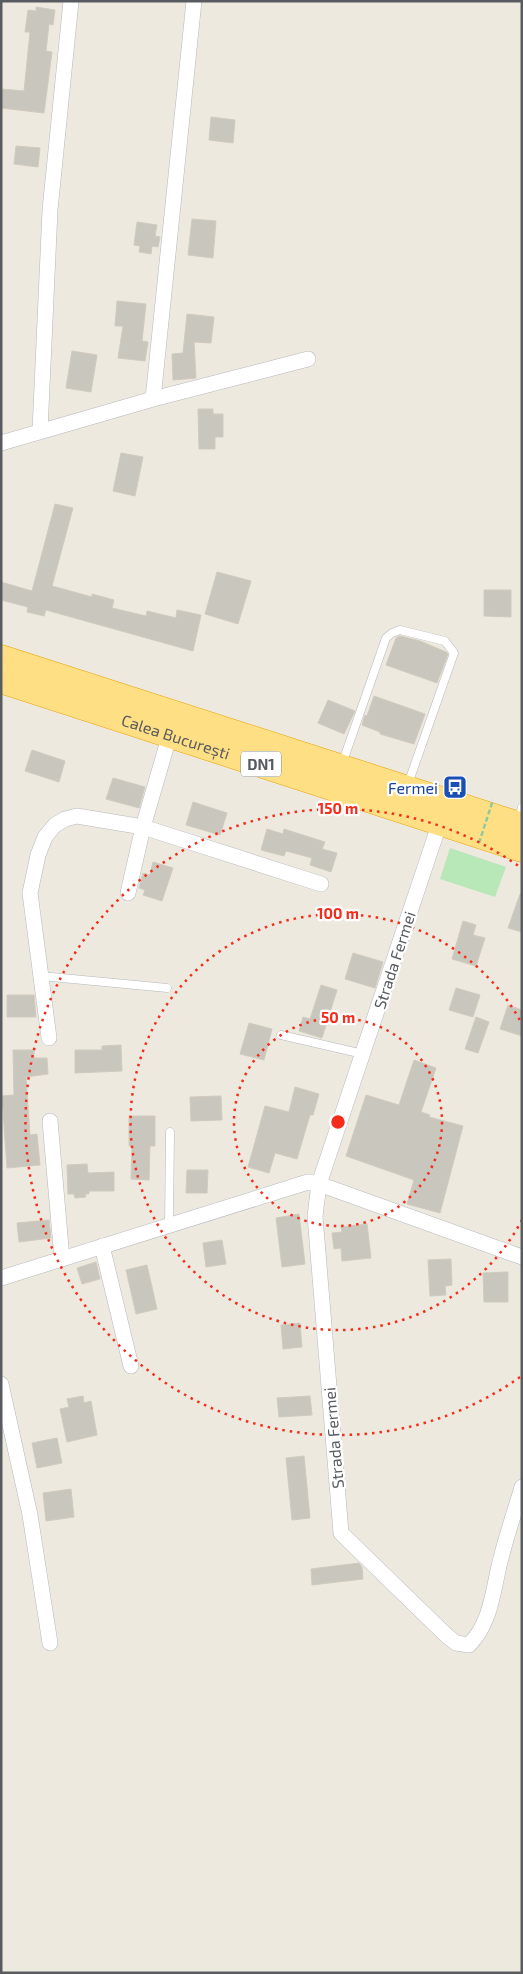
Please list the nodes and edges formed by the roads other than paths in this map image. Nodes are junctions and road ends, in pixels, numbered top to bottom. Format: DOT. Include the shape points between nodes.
graph roads {
  1 [pos="71,1"];
  2 [pos="194,1"];
  3 [pos="308,359"];
  4 [pos="153,399"];
  5 [pos="40,431"];
  6 [pos="1,443"];
  7 [pos="1,659"];
  8 [pos="1,679"];
  9 [pos="170,734"];
  10 [pos="341,768"];
  11 [pos="406,790"];
  12 [pos="440,822"];
  13 [pos="143,827"];
  14 [pos="521,827"];
  15 [pos="321,884"];
  16 [pos="128,893"];
  17 [pos="41,976"];
  18 [pos="167,988"];
  19 [pos="281,1035"];
  20 [pos="49,1038"];
  21 [pos="363,1054"];
  22 [pos="50,1120"];
  23 [pos="170,1132"];
  24 [pos="319,1184"];
  25 [pos="169,1225"];
  26 [pos="102,1246"];
  27 [pos="522,1257"];
  28 [pos="62,1259"];
  29 [pos="1,1278"];
  30 [pos="131,1366"];
  31 [pos="1,1384"];
  32 [pos="522,1487"];
  33 [pos="50,1643"];
  1 -- 5 [label="street" via="50,210"];
  2 -- 4 [label="street"];
  3 -- 4 [label="street"];
  4 -- 5 [label="street"];
  5 -- 6 [label="street"];
  7 -- 10 [label="highway, Calea București / DN1"];
  8 -- 9 [label="highway, Calea București / DN1"];
  9 -- 12 [label="highway, Calea București / DN1"];
  9 -- 13 [label="street"];
  10 -- 11 [label="highway, Calea București / DN1"];
  10 -- 11 [label="lane" via="386,638 400,630 445,641 454,653"];
  11 -- 14 [label="highway, Calea București / DN1"];
  12 -- 14 [label="highway, Calea București / DN1"];
  12 -- 21 [label="street, Strada Fermei"];
  13 -- 15 [label="street"];
  13 -- 16 [label="street"];
  13 -- 17 [label="street" via="77,816 55,824 45,836 30,893"];
  17 -- 18 [label="lane"];
  17 -- 20 [label="street"];
  19 -- 21 [label="lane"];
  21 -- 24 [label="street, Strada Fermei"];
  22 -- 28 [label="street"];
  23 -- 25 [label="lane"];
  24 -- 25 [label="street" via="308,1182"];
  24 -- 27 [label="street"];
  24 -- 32 [label="street, Strada Fermei" via="315,1216 341,1533 447,1636 456,1643 469,1645 489,1610"];
  25 -- 26 [label="street"];
  26 -- 28 [label="street"];
  26 -- 30 [label="street"];
  28 -- 29 [label="street"];
  31 -- 33 [label="street" via="30,1515"];
}
